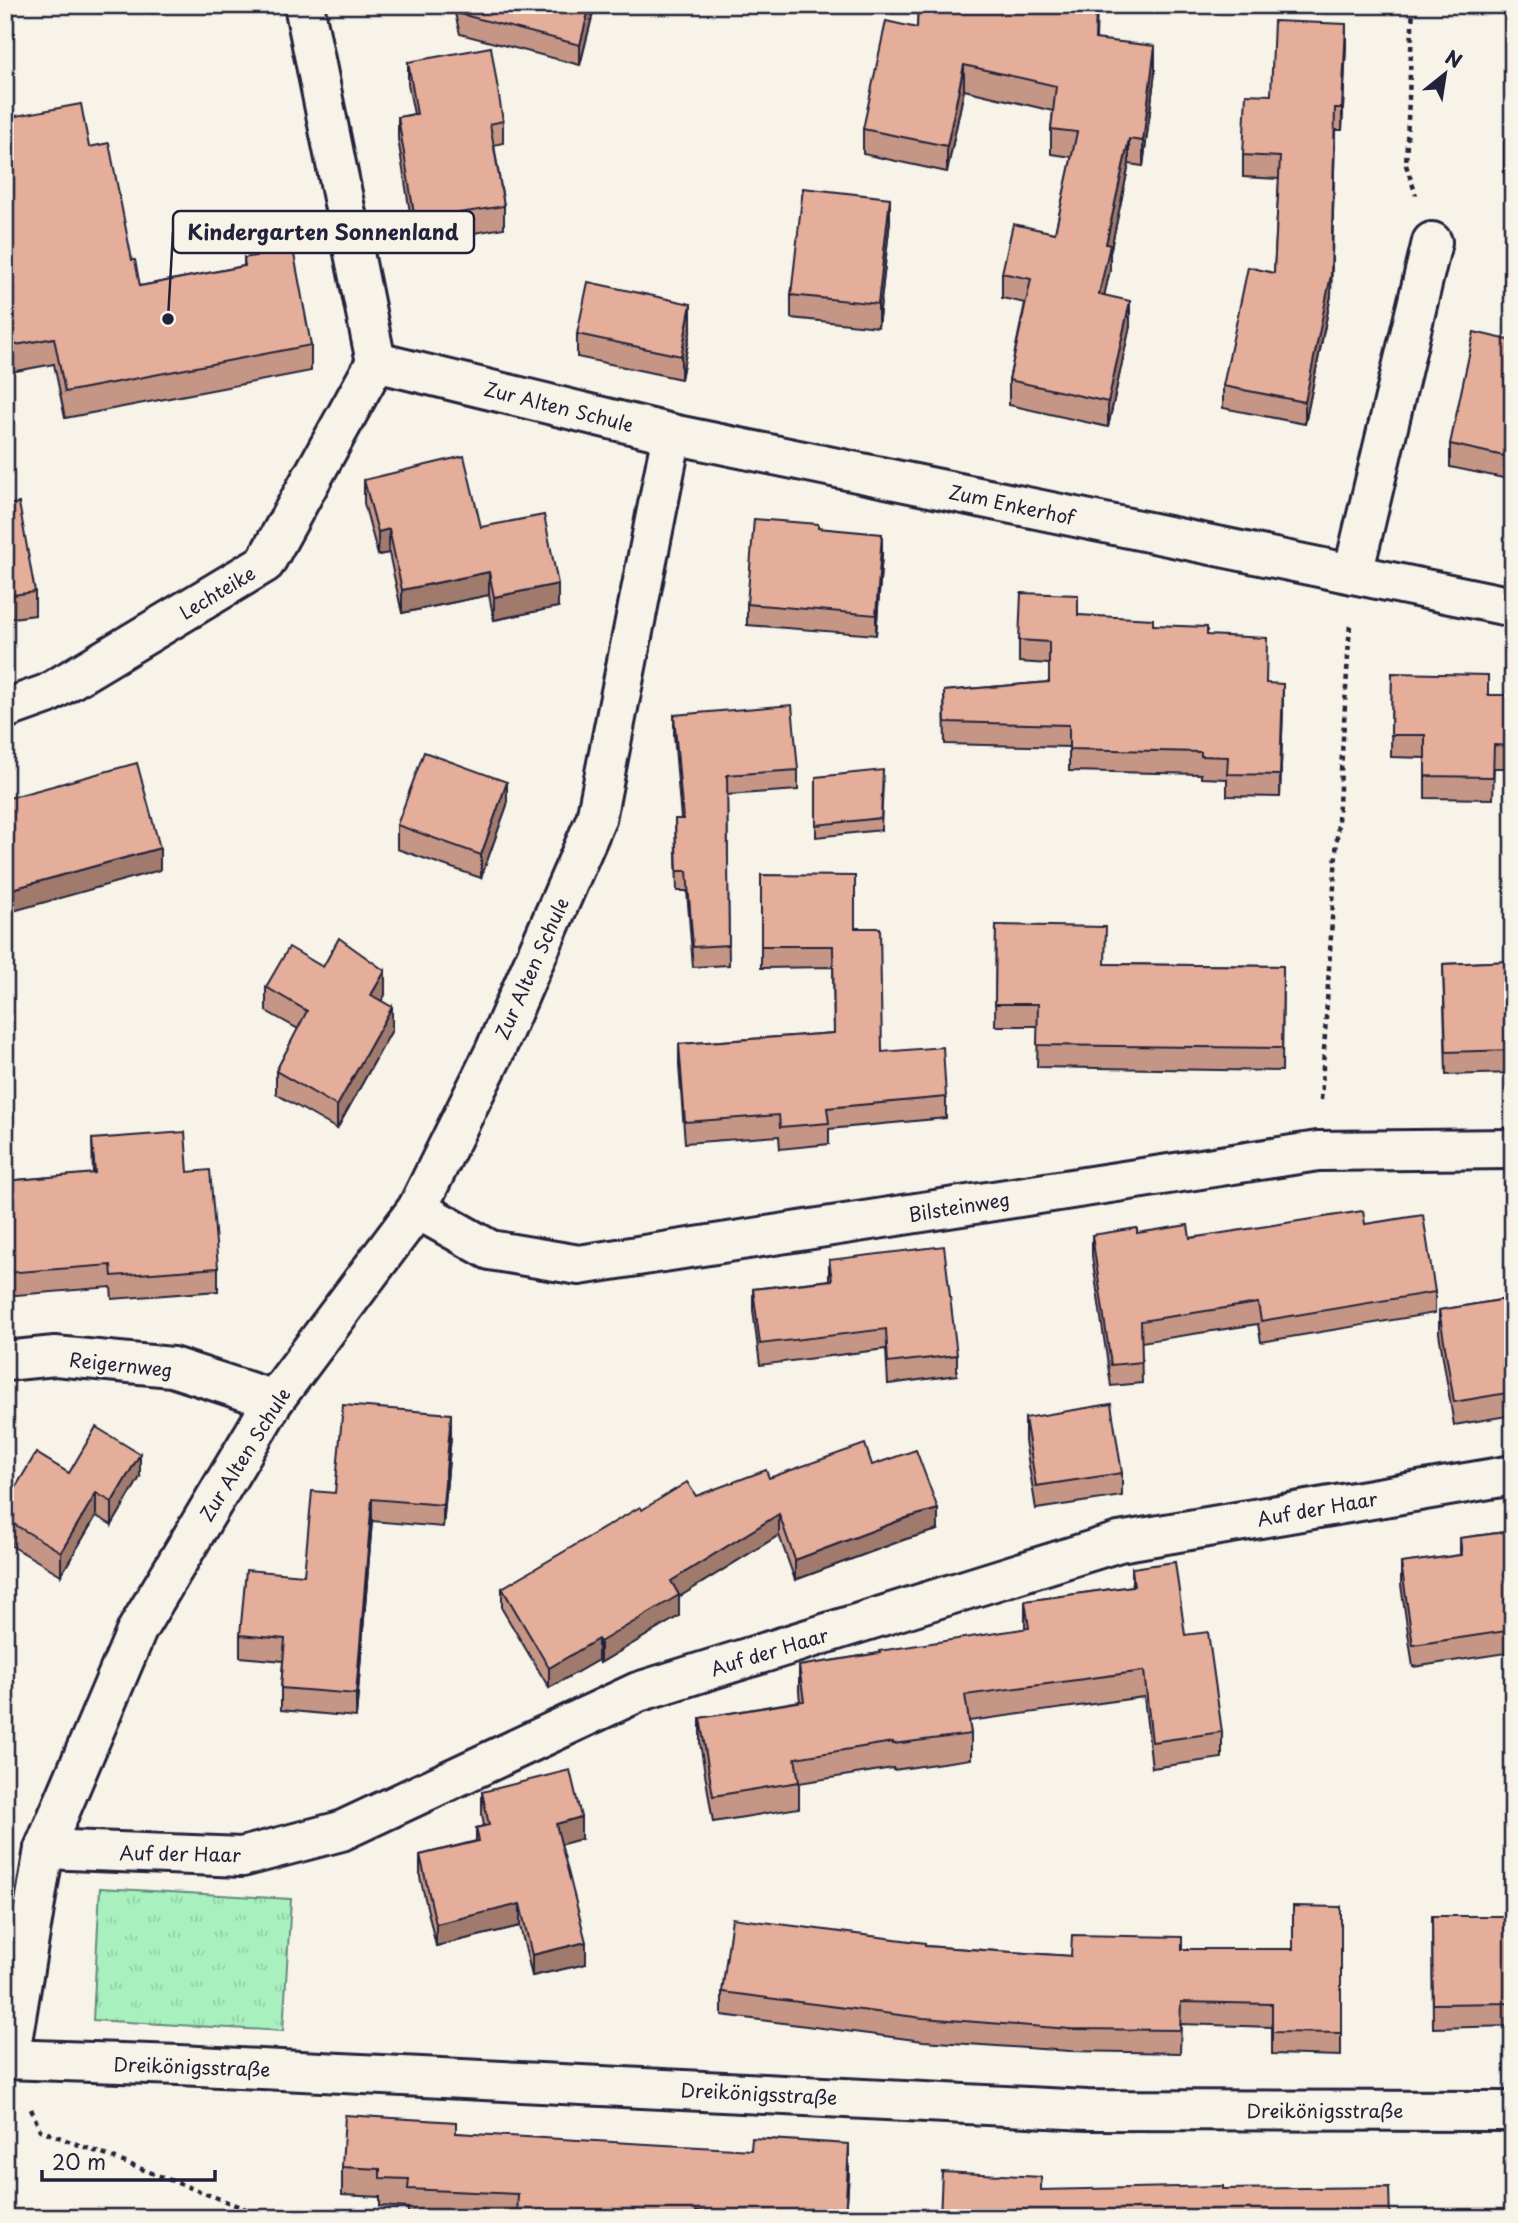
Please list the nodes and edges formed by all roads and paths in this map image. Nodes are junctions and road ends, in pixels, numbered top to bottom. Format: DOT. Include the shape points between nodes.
graph roads {
  1 [pos="304,5"];
  2 [pos="1413,5"];
  3 [pos="1432,242"];
  4 [pos="376,362"];
  5 [pos="672,434"];
  6 [pos="1353,574"];
  7 [pos="1513,607"];
  8 [pos="5,709"];
  9 [pos="1513,1149"];
  10 [pos="1318,1151"];
  11 [pos="417,1209"];
  12 [pos="5,1361"];
  13 [pos="274,1400"];
  14 [pos="1513,1475"];
  15 [pos="44,1849"];
  16 [pos="7,2059"];
  17 [pos="1513,2111"];
  18 [pos="270,2218"];
  1 -- 4 [label="street"];
  2 -- 3 [label="path" via="1406,164"];
  3 -- 6 [label="street"];
  4 -- 5 [label="street, Zur Alten Schule"];
  4 -- 8 [label="street, Lechteike" via="265,563 47,694"];
  5 -- 6 [label="street, Zum Enkerhof"];
  5 -- 11 [label="street, Zur Alten Schule" via="596,819 494,1053"];
  6 -- 7 [label="street, Zum Enkerhof"];
  6 -- 10 [label="path"];
  9 -- 10 [label="street, Bilsteinweg"];
  10 -- 11 [label="street, Bilsteinweg" via="579,1265 490,1250"];
  11 -- 13 [label="street, Zur Alten Schule"];
  12 -- 13 [label="street, Reigernweg" via="55,1356 172,1367"];
  13 -- 15 [label="street, Zur Alten Schule" via="136,1630"];
  14 -- 15 [label="street, Auf der Haar" via="1119,1542 638,1692 341,1831 242,1857"];
  15 -- 16 [label="street, Zur Alten Schule"];
  16 -- 17 [label="street, Dreikönigsstraße" via="1087,2110"];
  16 -- 18 [label="path" via="40,2130"];
}
